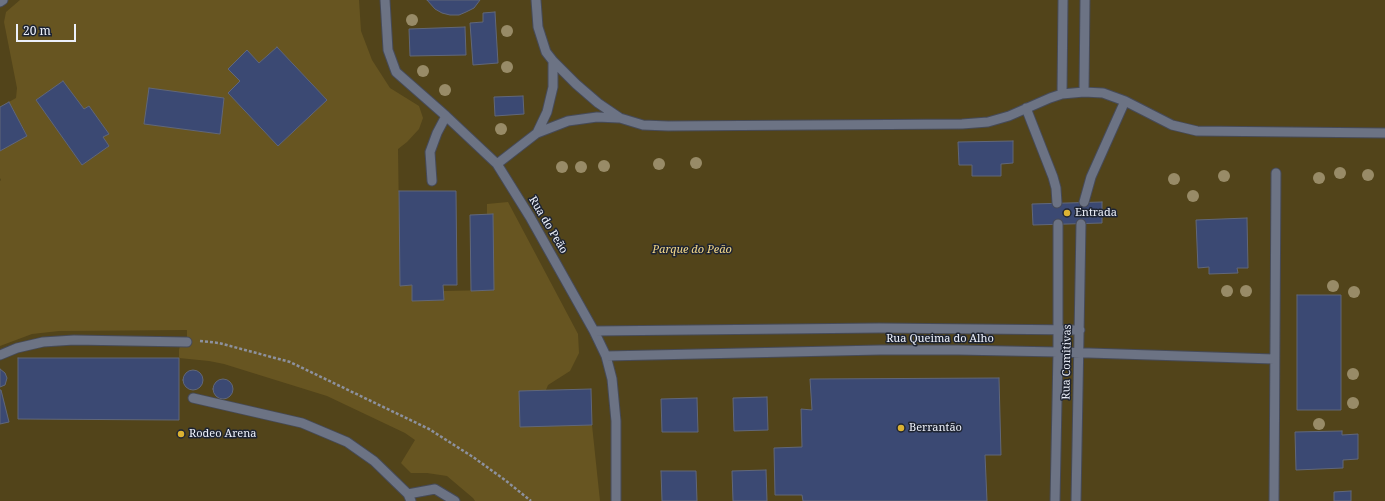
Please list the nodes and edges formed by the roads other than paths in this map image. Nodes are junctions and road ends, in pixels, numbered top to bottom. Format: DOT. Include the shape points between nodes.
graph roads {
  1 [pos="3,0"];
  2 [pos="385,0"];
  3 [pos="536,0"];
  4 [pos="1063,0"];
  5 [pos="1085,0"];
  6 [pos="0,2"];
  7 [pos="553,61"];
  8 [pos="1084,92"];
  9 [pos="1062,94"];
  10 [pos="1125,101"];
  11 [pos="1026,108"];
  12 [pos="446,116"];
  13 [pos="620,118"];
  14 [pos="537,133"];
  15 [pos="1385,133"];
  16 [pos="497,164"];
  17 [pos="1276,173"];
  18 [pos="432,181"];
  19 [pos="1084,202"];
  20 [pos="1057,203"];
  21 [pos="1058,224"];
  22 [pos="1081,224"];
  23 [pos="1058,329"];
  24 [pos="1080,330"];
  25 [pos="594,331"];
  26 [pos="187,342"];
  27 [pos="1058,352"];
  28 [pos="1079,353"];
  29 [pos="0,355"];
  30 [pos="606,356"];
  31 [pos="1274,359"];
  32 [pos="193,398"];
  33 [pos="409,497"];
  34 [pos="455,501"];
  35 [pos="616,501"];
  36 [pos="1055,501"];
  37 [pos="1076,501"];
  38 [pos="1274,501"];
  1 -- 6 [label="lane"];
  2 -- 12 [label="lane, Rua do Peão" via="388,50 396,72"];
  3 -- 7 [label="lane" via="538,27 546,52"];
  4 -- 9 [label="lane"];
  5 -- 8 [label="lane"];
  7 -- 13 [label="lane" via="581,89"];
  7 -- 14 [label="lane" via="553,87 548,112"];
  8 -- 9 [label="lane"];
  8 -- 10 [label="lane" via="1103,93"];
  9 -- 11 [label="lane"];
  10 -- 15 [label="lane" via="1172,125 1197,131"];
  10 -- 19 [label="lane" via="1091,177"];
  11 -- 13 [label="lane" via="988,122 962,124 668,126 643,124"];
  11 -- 20 [label="lane" via="1053,177"];
  12 -- 16 [label="lane, Rua do Peão"];
  12 -- 18 [label="lane" via="430,152"];
  13 -- 14 [label="lane" via="597,117 568,121"];
  14 -- 16 [label="lane"];
  16 -- 25 [label="lane, Rua do Peão"];
  17 -- 31 [label="lane"];
  21 -- 23 [label="lane, Rua Comitivas"];
  22 -- 24 [label="lane, Rua Comitivas"];
  23 -- 24 [label="lane, Rua Queima do Alho"];
  23 -- 25 [label="lane, Rua Queima do Alho"];
  23 -- 27 [label="lane, Rua Comitivas"];
  24 -- 28 [label="lane, Rua Comitivas"];
  25 -- 30 [label="lane, Rua do Peão"];
  26 -- 29 [label="lane" via="43,342"];
  27 -- 28 [label="lane, Rua Queima do Alho"];
  27 -- 30 [label="lane, Rua Queima do Alho" via="880,350"];
  27 -- 36 [label="lane, Rua Comitivas"];
  28 -- 31 [label="lane, Rua Queima do Alho"];
  28 -- 37 [label="lane, Rua Comitivas"];
  30 -- 35 [label="lane, Rua do Peão" via="615,404"];
  31 -- 38 [label="lane"];
  32 -- 33 [label="lane" via="302,423 347,442 374,461"];
  33 -- 34 [label="lane" via="435,489"];
}
